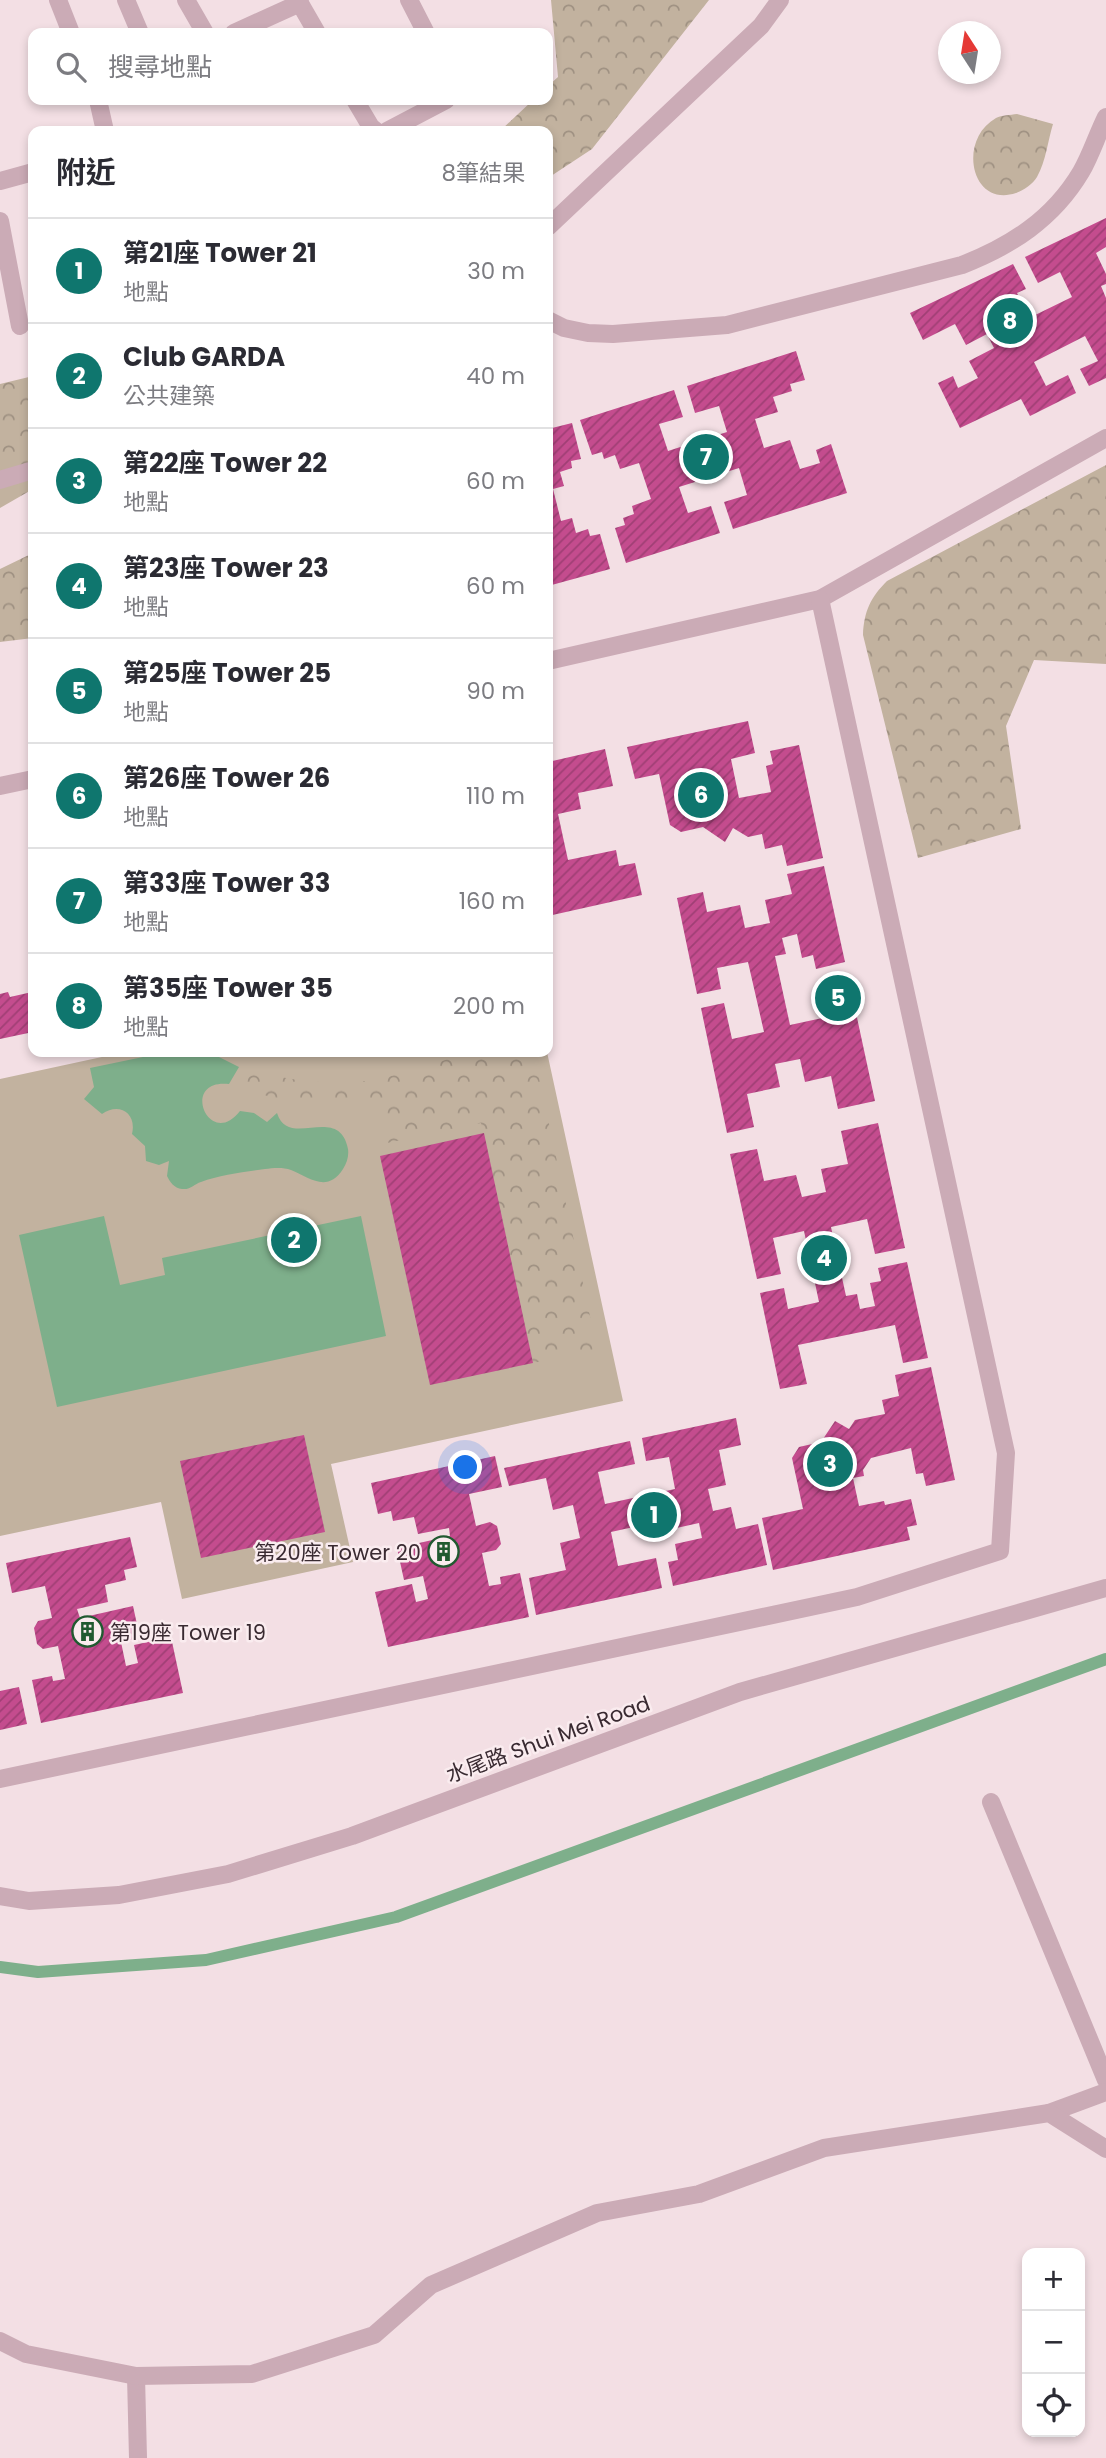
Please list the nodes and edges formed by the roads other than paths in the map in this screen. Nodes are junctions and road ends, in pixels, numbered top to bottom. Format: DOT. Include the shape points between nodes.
graph roads {
  1 [pos="58,0"];
  2 [pos="126,0"];
  3 [pos="186,0"];
  4 [pos="409,0"];
  5 [pos="780,0"];
  6 [pos="299,1"];
  7 [pos="69,28"];
  8 [pos="138,28"];
  9 [pos="202,28"];
  10 [pos="244,28"];
  11 [pos="314,28"];
  12 [pos="423,28"];
  13 [pos="100,105"];
  14 [pos="358,105"];
  15 [pos="436,105"];
  16 [pos="1106,117"];
  17 [pos="104,126"];
  18 [pos="373,126"];
  19 [pos="397,126"];
  20 [pos="28,173"];
  21 [pos="0,181"];
  22 [pos="0,221"];
  23 [pos="553,222"];
  24 [pos="553,322"];
  25 [pos="20,326"];
  26 [pos="1106,438"];
  27 [pos="28,472"];
  28 [pos="0,480"];
  29 [pos="820,598"];
  30 [pos="553,660"];
  31 [pos="28,780"];
  32 [pos="0,786"];
  33 [pos="1106,1588"];
  34 [pos="0,1779"];
  35 [pos="991,1802"];
  36 [pos="0,1896"];
  37 [pos="1106,2080"];
  38 [pos="1106,2092"];
  39 [pos="1049,2113"];
  40 [pos="1106,2149"];
  41 [pos="0,2341"];
  42 [pos="136,2376"];
  43 [pos="138,2458"];
  1 -- 7 [label="street"];
  2 -- 8 [label="street"];
  3 -- 9 [label="street"];
  4 -- 12 [label="street"];
  5 -- 23 [label="street" via="761,26"];
  6 -- 10 [label="street"];
  6 -- 11 [label="street"];
  13 -- 17 [label="street"];
  14 -- 18 [label="street"];
  15 -- 19 [label="street"];
  16 -- 24 [label="street" via="1081,172 1042,220 1017,239 962,265 727,325 613,334"];
  20 -- 21 [label="street"];
  22 -- 25 [label="street"];
  26 -- 29 [label="street"];
  27 -- 28 [label="street"];
  29 -- 30 [label="street"];
  29 -- 34 [label="street" via="1006,1453 1000,1551 858,1597"];
  31 -- 32 [label="street"];
  33 -- 36 [label="street, 水尾路 Shui Mei Road" via="740,1692 352,1836 228,1874 119,1895 29,1901"];
  35 -- 37 [label="street"];
  38 -- 39 [label="street"];
  39 -- 40 [label="street"];
  39 -- 42 [label="street" via="824,2148 699,2194 597,2213 431,2285 374,2334 252,2374"];
  41 -- 42 [label="street" via="26,2354"];
  42 -- 43 [label="street"];
}
